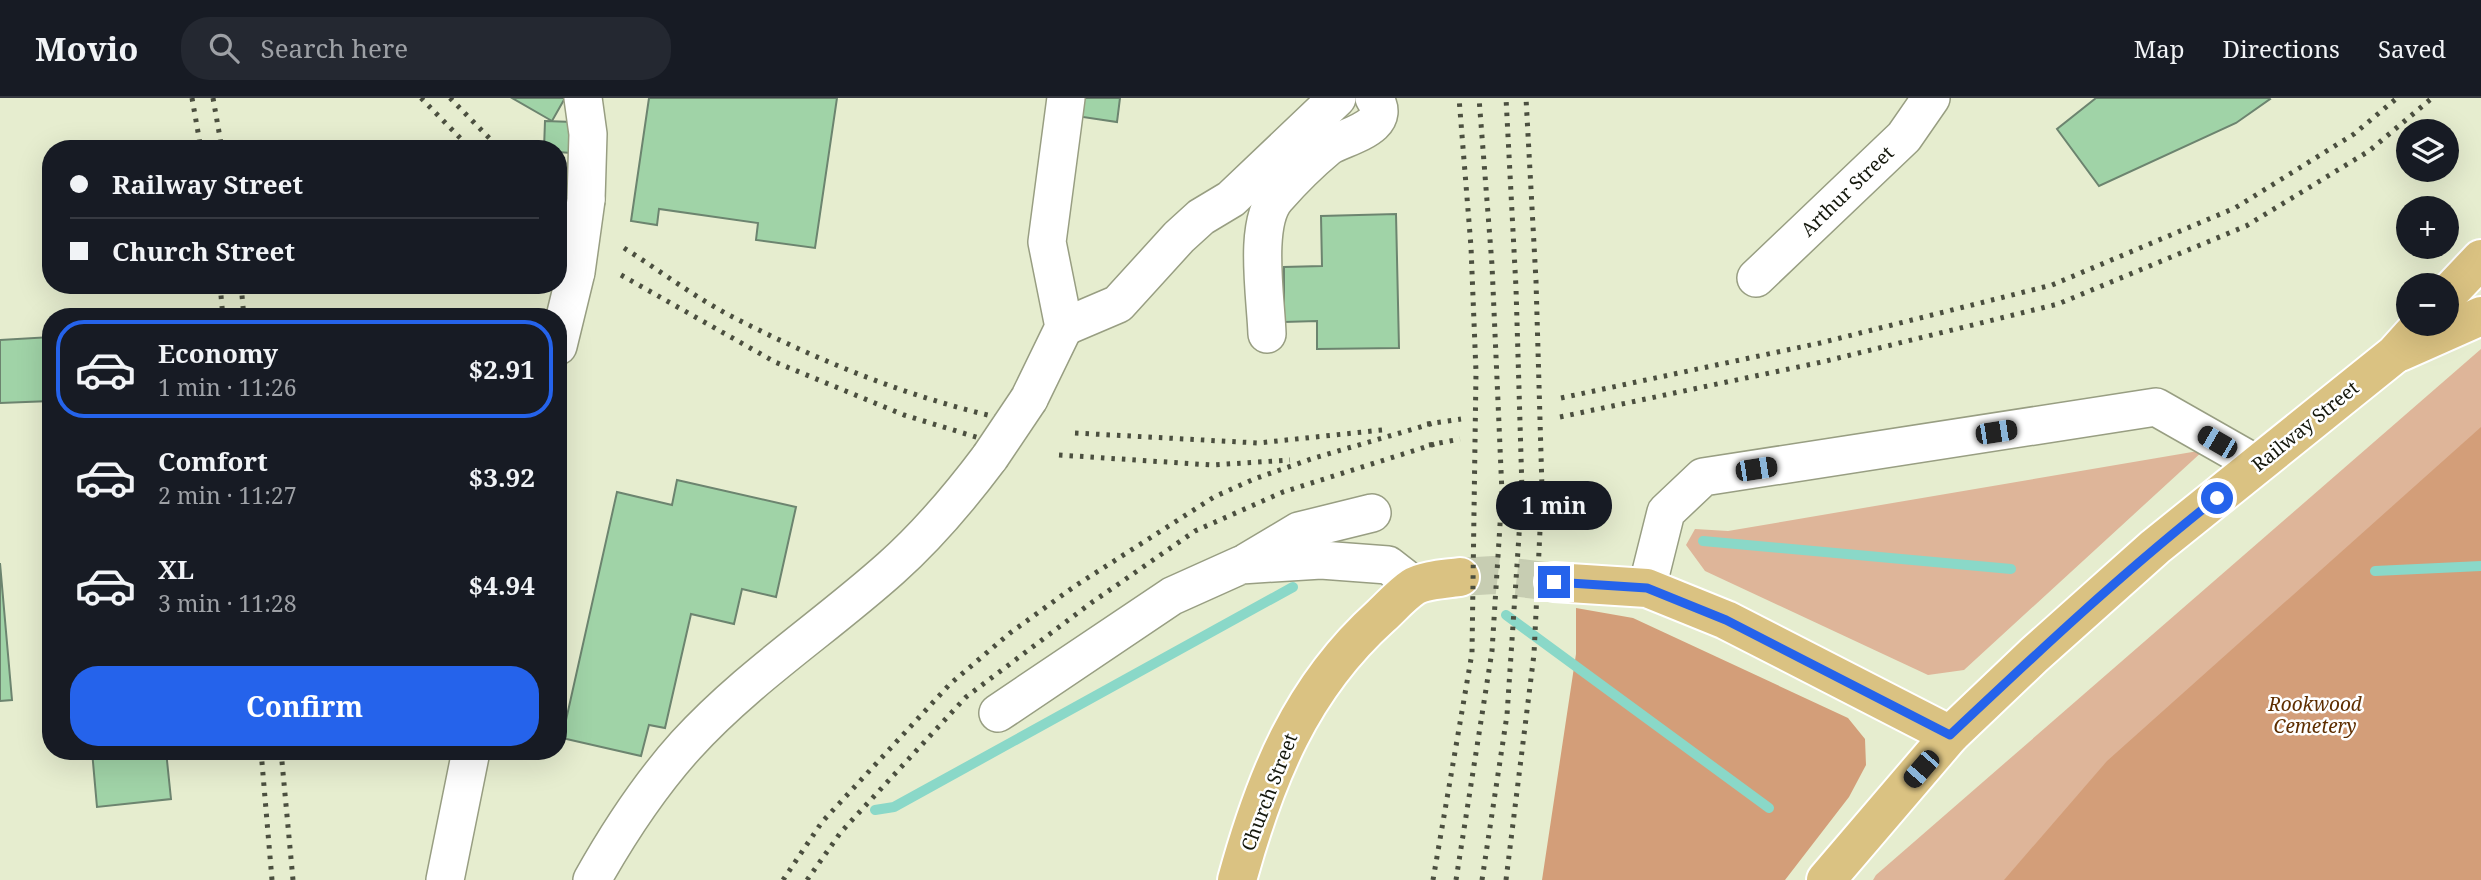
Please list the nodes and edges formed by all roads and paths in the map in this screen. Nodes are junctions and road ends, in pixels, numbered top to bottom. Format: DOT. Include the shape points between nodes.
graph roads {
  1 [pos="583,98"];
  2 [pos="1066,98"];
  3 [pos="1337,98"];
  4 [pos="1374,98"];
  5 [pos="1931,98"];
  6 [pos="2481,259"];
  7 [pos="1756,278"];
  8 [pos="2459,282"];
  9 [pos="567,309"];
  10 [pos="2481,316"];
  11 [pos="1065,327"];
  12 [pos="1267,334"];
  13 [pos="2411,336"];
  14 [pos="2395,354"];
  15 [pos="2258,465"];
  16 [pos="1372,513"];
  17 [pos="1241,565"];
  18 [pos="1460,577"];
  19 [pos="1554,582"];
  20 [pos="1415,586"];
  21 [pos="1647,588"];
  22 [pos="998,713"];
  23 [pos="1950,735"];
  24 [pos="469,760"];
  25 [pos="445,880"];
  26 [pos="592,880"];
  27 [pos="1237,880"];
  28 [pos="1826,880"];
  1 -- 9 [label="street, bridge" via="588,134 586,200"];
  2 -- 11 [label="street" via="1046,242"];
  3 -- 11 [label="street" via="1231,199 1201,217 1118,304"];
  4 -- 12 [label="street" via="1378,109 1374,121 1365,131 1328,146 1274,200 1263,224"];
  5 -- 7 [label="street, Arthur Street" via="1904,137"];
  6 -- 8 [label="main road"];
  10 -- 14 [label="main road, Railway Street"];
  11 -- 26 [label="street, bridge" via="1029,399 953,506 892,567 790,650 687,745 616,837"];
  13 -- 14 [label="main road, Railway Street"];
  14 -- 15 [label="main road, Railway Street"];
  15 -- 21 [label="street" via="2155,407 1703,477 1666,512"];
  15 -- 23 [label="main road, Railway Street" via="2155,547"];
  16 -- 17 [label="street" via="1299,531"];
  17 -- 20 [label="street" via="1321,560 1388,565"];
  17 -- 22 [label="street" via="1172,596"];
  18 -- 20 [label="main road, Church Street"];
  19 -- 21 [label="main road"];
  20 -- 27 [label="main road, Church Street" via="1358,636 1316,689 1283,747 1254,819"];
  21 -- 23 [label="main road" via="1726,620"];
  23 -- 28 [label="main road, Railway Street"];
  24 -- 25 [label="street"];
}
